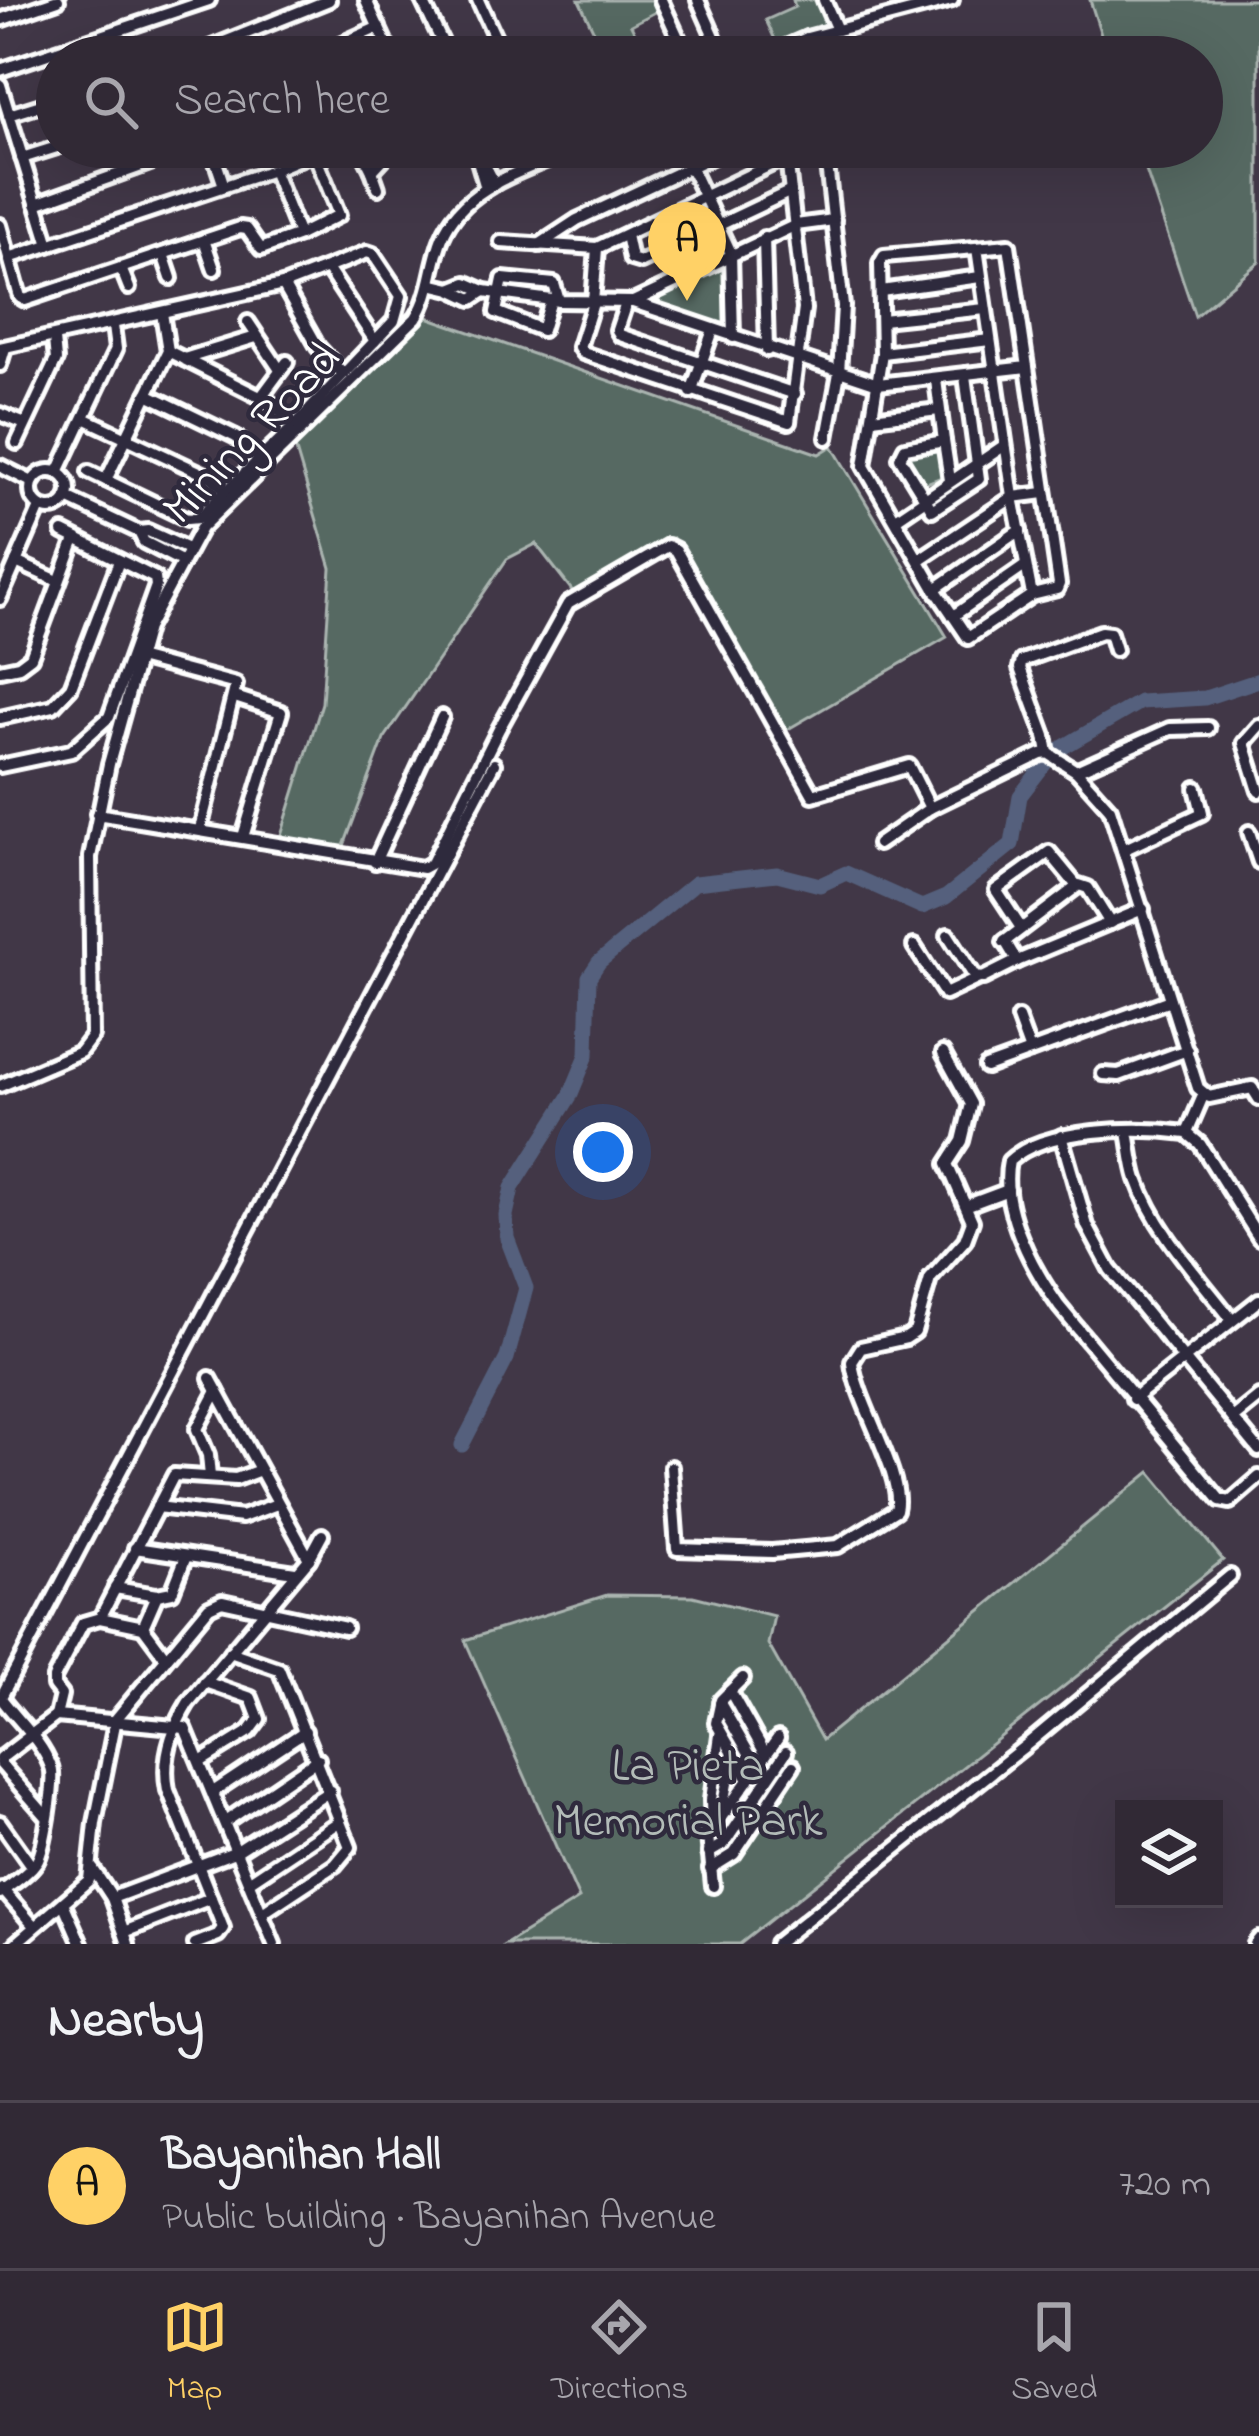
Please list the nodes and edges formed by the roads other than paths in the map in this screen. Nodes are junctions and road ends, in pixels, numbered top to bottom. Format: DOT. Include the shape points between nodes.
graph roads {
  1 [pos="58,0"];
  2 [pos="160,0"];
  3 [pos="209,0"];
  4 [pos="329,0"];
  5 [pos="366,0"];
  6 [pos="422,0"];
  7 [pos="478,0"];
  8 [pos="662,0"];
  9 [pos="698,0"];
  10 [pos="824,0"];
  11 [pos="952,0"];
  12 [pos="165,15"];
  13 [pos="1,18"];
  14 [pos="379,27"];
  15 [pos="837,30"];
  16 [pos="102,36"];
  17 [pos="247,36"];
  18 [pos="359,36"];
  19 [pos="383,36"];
  20 [pos="439,36"];
  21 [pos="494,36"];
  22 [pos="678,36"];
  23 [pos="714,36"];
  24 [pos="814,36"];
  25 [pos="36,58"];
  26 [pos="0,70"];
  27 [pos="0,85"];
  28 [pos="36,107"];
  29 [pos="9,116"];
  30 [pos="36,154"];
  31 [pos="22,158"];
  32 [pos="136,168"];
  33 [pos="218,168"];
  34 [pos="278,168"];
  35 [pos="320,168"];
  36 [pos="370,168"];
  37 [pos="375,168"];
  38 [pos="483,168"];
  39 [pos="531,168"];
  40 [pos="691,168"];
  41 [pos="756,168"];
  42 [pos="788,168"];
  43 [pos="828,168"];
  44 [pos="273,170"];
  45 [pos="372,171"];
  46 [pos="224,186"];
  47 [pos="490,186"];
  48 [pos="378,188"];
  49 [pos="791,191"];
  50 [pos="704,196"];
  51 [pos="36,204"];
  52 [pos="835,220"];
  53 [pos="717,223"];
  54 [pos="0,224"];
  55 [pos="796,225"];
  56 [pos="299,235"];
  57 [pos="626,235"];
  58 [pos="764,238"];
  59 [pos="204,240"];
  60 [pos="501,242"];
  61 [pos="49,245"];
  62 [pos="538,245"];
  63 [pos="597,248"];
  64 [pos="977,248"];
  65 [pos="731,253"];
  66 [pos="163,254"];
  67 [pos="9,258"];
  68 [pos="121,268"];
  69 [pos="214,268"];
  70 [pos="328,269"];
  71 [pos="171,278"];
  72 [pos="980,278"];
  73 [pos="283,284"];
  74 [pos="430,284"];
  75 [pos="129,288"];
  76 [pos="881,291"];
  77 [pos="499,293"];
  78 [pos="555,300"];
  79 [pos="593,303"];
  80 [pos="629,303"];
  81 [pos="985,309"];
  82 [pos="162,313"];
  83 [pos="882,320"];
  84 [pos="248,322"];
  85 [pos="113,326"];
  86 [pos="713,330"];
  87 [pos="256,337"];
  88 [pos="733,337"];
  89 [pos="54,339"];
  90 [pos="375,340"];
  91 [pos="990,340"];
  92 [pos="2,348"];
  93 [pos="767,350"];
  94 [pos="168,351"];
  95 [pos="882,353"];
  96 [pos="184,359"];
  97 [pos="800,360"];
  98 [pos="701,363"];
  99 [pos="0,365"];
  100 [pos="1027,367"];
  101 [pos="994,371"];
  102 [pos="839,373"];
  103 [pos="343,374"];
  104 [pos="964,376"];
  105 [pos="936,380"];
  106 [pos="878,384"];
  107 [pos="691,392"];
  108 [pos="148,394"];
  109 [pos="795,394"];
  110 [pos="261,397"];
  111 [pos="939,410"];
  112 [pos="0,414"];
  113 [pos="84,418"];
  114 [pos="872,418"];
  115 [pos="26,424"];
  116 [pos="296,425"];
  117 [pos="127,438"];
  118 [pos="827,438"];
  119 [pos="944,441"];
  120 [pos="16,443"];
  121 [pos="1005,445"];
  122 [pos="259,458"];
  123 [pos="976,463"];
  124 [pos="0,466"];
  125 [pos="58,472"];
  126 [pos="89,472"];
  127 [pos="106,480"];
  128 [pos="950,480"];
  129 [pos="32,482"];
  130 [pos="225,491"];
  131 [pos="1044,493"];
  132 [pos="1013,497"];
  133 [pos="68,498"];
  134 [pos="924,499"];
  135 [pos="40,507"];
  136 [pos="896,519"];
  137 [pos="1020,530"];
  138 [pos="63,532"];
  139 [pos="75,539"];
  140 [pos="184,555"];
  141 [pos="920,559"];
  142 [pos="119,561"];
  143 [pos="16,562"];
  144 [pos="1025,566"];
  145 [pos="58,581"];
  146 [pos="935,589"];
  147 [pos="1032,595"];
  148 [pos="0,599"];
  149 [pos="953,616"];
  150 [pos="1115,650"];
  151 [pos="138,658"];
  152 [pos="0,670"];
  153 [pos="235,697"];
  154 [pos="442,717"];
  155 [pos="0,718"];
  156 [pos="1259,725"];
  157 [pos="1208,728"];
  158 [pos="1051,755"];
  159 [pos="494,764"];
  160 [pos="0,766"];
  161 [pos="1076,771"];
  162 [pos="1196,788"];
  163 [pos="1259,790"];
  164 [pos="930,808"];
  165 [pos="97,814"];
  166 [pos="200,829"];
  167 [pos="1249,832"];
  168 [pos="243,837"];
  169 [pos="878,844"];
  170 [pos="1123,850"];
  171 [pos="375,862"];
  172 [pos="1259,862"];
  173 [pos="428,873"];
  174 [pos="1077,886"];
  175 [pos="1143,909"];
  176 [pos="1110,923"];
  177 [pos="1022,928"];
  178 [pos="948,935"];
  179 [pos="914,946"];
  180 [pos="1017,962"];
  181 [pos="979,978"];
  182 [pos="1170,1000"];
  183 [pos="1018,1018"];
  184 [pos="1187,1050"];
  185 [pos="1030,1051"];
  186 [pos="943,1053"];
  187 [pos="986,1067"];
  188 [pos="1103,1075"];
  189 [pos="0,1086"];
  190 [pos="1257,1091"];
  191 [pos="1203,1096"];
  192 [pos="1128,1132"];
  193 [pos="1186,1133"];
  194 [pos="1061,1136"];
  195 [pos="1008,1190"];
  196 [pos="968,1205"];
  197 [pos="1259,1238"];
  198 [pos="1259,1300"];
  199 [pos="1232,1320"];
  200 [pos="1184,1359"];
  201 [pos="210,1378"];
  202 [pos="217,1391"];
  203 [pos="1259,1397"];
  204 [pos="1133,1399"];
  205 [pos="1233,1418"];
  206 [pos="1259,1450"];
  207 [pos="671,1467"];
  208 [pos="260,1471"];
  209 [pos="210,1477"];
  210 [pos="1259,1478"];
  211 [pos="277,1504"];
  212 [pos="157,1507"];
  213 [pos="322,1535"];
  214 [pos="135,1548"];
  215 [pos="185,1559"];
  216 [pos="309,1559"];
  217 [pos="295,1572"];
  218 [pos="1230,1576"];
  219 [pos="115,1588"];
  220 [pos="157,1595"];
  221 [pos="267,1611"];
  222 [pos="100,1618"];
  223 [pos="143,1627"];
  224 [pos="345,1628"];
  225 [pos="230,1652"];
  226 [pos="166,1658"];
  227 [pos="743,1678"];
  228 [pos="205,1682"];
  229 [pos="730,1691"];
  230 [pos="2,1693"];
  231 [pos="720,1703"];
  232 [pos="56,1716"];
  233 [pos="116,1719"];
  234 [pos="175,1725"];
  235 [pos="305,1731"];
  236 [pos="721,1732"];
  237 [pos="32,1735"];
  238 [pos="778,1738"];
  239 [pos="733,1752"];
  240 [pos="786,1752"];
  241 [pos="766,1755"];
  242 [pos="318,1759"];
  243 [pos="0,1761"];
  244 [pos="200,1762"];
  245 [pos="794,1766"];
  246 [pos="758,1767"];
  247 [pos="746,1774"];
  248 [pos="329,1791"];
  249 [pos="214,1792"];
  250 [pos="727,1811"];
  251 [pos="46,1816"];
  252 [pos="340,1821"];
  253 [pos="0,1822"];
  254 [pos="225,1822"];
  255 [pos="712,1832"];
  256 [pos="236,1851"];
  257 [pos="709,1853"];
  258 [pos="198,1865"];
  259 [pos="32,1868"];
  260 [pos="93,1869"];
  261 [pos="710,1870"];
  262 [pos="250,1881"];
  263 [pos="713,1886"];
  264 [pos="1,1890"];
  265 [pos="112,1898"];
  266 [pos="211,1898"];
  267 [pos="64,1905"];
  268 [pos="264,1912"];
  269 [pos="34,1926"];
  270 [pos="126,1938"];
  271 [pos="15,1944"];
  272 [pos="81,1944"];
  273 [pos="196,1944"];
  274 [pos="274,1944"];
  275 [pos="776,1944"];
  1 -- 13 [label="street"];
  2 -- 12 [label="street"];
  3 -- 12 [label="street"];
  4 -- 17 [label="street"];
  5 -- 14 [label="street"];
  6 -- 20 [label="street"];
  7 -- 21 [label="street"];
  8 -- 22 [label="street"];
  9 -- 23 [label="street"];
  10 -- 15 [label="street"];
  11 -- 15 [label="street"];
  12 -- 16 [label="street"];
  14 -- 18 [label="street"];
  14 -- 19 [label="street"];
  15 -- 24 [label="street"];
  25 -- 26 [label="street"];
  27 -- 29 [label="street"];
  28 -- 29 [label="street"];
  29 -- 31 [label="street"];
  30 -- 31 [label="street"];
  31 -- 51 [label="street"];
  32 -- 51 [label="street"];
  33 -- 46 [label="street"];
  34 -- 44 [label="street"];
  35 -- 56 [label="street" via="339,215"];
  36 -- 45 [label="street"];
  37 -- 45 [label="street"];
  38 -- 47 [label="street"];
  39 -- 47 [label="street, Mining Road"];
  40 -- 50 [label="street"];
  40 -- 62 [label="street"];
  41 -- 50 [label="street"];
  42 -- 49 [label="street"];
  43 -- 52 [label="street"];
  44 -- 46 [label="street"];
  44 -- 56 [label="street"];
  45 -- 48 [label="street"];
  46 -- 61 [label="street"];
  47 -- 74 [label="street, Mining Road" via="446,230"];
  49 -- 53 [label="street"];
  49 -- 55 [label="street"];
  50 -- 53 [label="street"];
  50 -- 57 [label="street"];
  51 -- 61 [label="street"];
  52 -- 55 [label="street"];
  52 -- 102 [label="street"];
  53 -- 57 [label="street" via="641,262 631,259"];
  53 -- 65 [label="street"];
  54 -- 67 [label="street"];
  55 -- 58 [label="street"];
  55 -- 97 [label="street"];
  56 -- 59 [label="street" via="261,249 244,227"];
  57 -- 63 [label="street"];
  58 -- 65 [label="street"];
  58 -- 93 [label="street"];
  59 -- 66 [label="street"];
  59 -- 69 [label="street"];
  60 -- 62 [label="street"];
  61 -- 67 [label="street"];
  62 -- 63 [label="street"];
  63 -- 79 [label="street"];
  64 -- 72 [label="street"];
  64 -- 76 [label="street" via="884,256"];
  64 -- 100 [label="street" via="1011,248"];
  65 -- 80 [label="street"];
  65 -- 88 [label="street"];
  66 -- 68 [label="street"];
  66 -- 71 [label="street"];
  67 -- 68 [label="street" via="26,300"];
  68 -- 75 [label="street"];
  70 -- 73 [label="street"];
  70 -- 90 [label="street"];
  70 -- 90 [label="street" via="370,253 401,296 394,321"];
  72 -- 76 [label="street"];
  72 -- 81 [label="street"];
  73 -- 82 [label="street"];
  73 -- 103 [label="street"];
  74 -- 77 [label="street"];
  74 -- 140 [label="street, Mining Road" via="407,327 210,518"];
  76 -- 83 [label="street"];
  77 -- 78 [label="street"];
  77 -- 78 [label="street" via="496,314 540,336"];
  78 -- 79 [label="street"];
  79 -- 80 [label="street"];
  79 -- 107 [label="street" via="583,353"];
  80 -- 86 [label="street"];
  80 -- 98 [label="street" via="618,333"];
  81 -- 83 [label="street"];
  81 -- 91 [label="street"];
  82 -- 85 [label="street"];
  82 -- 94 [label="street"];
  83 -- 95 [label="street"];
  84 -- 87 [label="street"];
  85 -- 89 [label="street"];
  85 -- 113 [label="street" via="116,349"];
  86 -- 88 [label="street"];
  86 -- 98 [label="street"];
  87 -- 96 [label="street"];
  87 -- 110 [label="street" via="284,366"];
  88 -- 93 [label="street"];
  89 -- 92 [label="street"];
  89 -- 115 [label="street" via="56,360"];
  90 -- 103 [label="street"];
  91 -- 95 [label="street"];
  91 -- 101 [label="street"];
  92 -- 99 [label="street"];
  93 -- 97 [label="street"];
  94 -- 96 [label="street"];
  94 -- 108 [label="street"];
  95 -- 106 [label="street"];
  96 -- 110 [label="street"];
  97 -- 102 [label="street"];
  97 -- 109 [label="street"];
  98 -- 107 [label="street"];
  98 -- 109 [label="street"];
  100 -- 101 [label="street"];
  100 -- 131 [label="street"];
  101 -- 104 [label="street"];
  101 -- 121 [label="street"];
  102 -- 106 [label="street"];
  102 -- 118 [label="street"];
  103 -- 116 [label="street"];
  104 -- 105 [label="street"];
  104 -- 123 [label="street"];
  105 -- 106 [label="street"];
  105 -- 111 [label="street"];
  106 -- 114 [label="street"];
  107 -- 109 [label="street" via="784,423"];
  108 -- 117 [label="street"];
  108 -- 122 [label="street" via="236,437"];
  110 -- 116 [label="street"];
  111 -- 114 [label="street"];
  111 -- 119 [label="street"];
  112 -- 115 [label="street"];
  113 -- 117 [label="street"];
  113 -- 125 [label="street"];
  114 -- 136 [label="street" via="864,466"];
  115 -- 120 [label="street"];
  116 -- 122 [label="street"];
  117 -- 127 [label="street"];
  117 -- 130 [label="street"];
  119 -- 128 [label="street"];
  119 -- 134 [label="street" via="902,452"];
  121 -- 123 [label="street"];
  121 -- 132 [label="street"];
  122 -- 130 [label="street"];
  123 -- 128 [label="street"];
  123 -- 134 [label="street" via="977,481 934,509"];
  124 -- 129 [label="street"];
  125 -- 129 [label="street" via="46,470"];
  125 -- 133 [label="street"];
  126 -- 127 [label="street"];
  127 -- 130 [label="street" via="192,520"];
  128 -- 134 [label="street"];
  129 -- 135 [label="street"];
  131 -- 132 [label="street"];
  131 -- 147 [label="street" via="1059,584"];
  132 -- 137 [label="street"];
  132 -- 141 [label="street"];
  133 -- 135 [label="street"];
  133 -- 140 [label="street"];
  134 -- 136 [label="street"];
  135 -- 143 [label="street"];
  136 -- 141 [label="street"];
  137 -- 144 [label="street"];
  137 -- 146 [label="street"];
  138 -- 139 [label="street"];
  139 -- 142 [label="street"];
  139 -- 145 [label="street"];
  140 -- 151 [label="street, Mining Road"];
  141 -- 146 [label="street"];
  142 -- 155 [label="street" via="71,687 53,706"];
  142 -- 160 [label="street" via="156,582 114,708 71,751"];
  143 -- 145 [label="street"];
  143 -- 148 [label="street"];
  144 -- 147 [label="street"];
  144 -- 149 [label="street"];
  145 -- 152 [label="street" via="32,657"];
  146 -- 149 [label="street"];
  147 -- 149 [label="street" via="972,638"];
  150 -- 158 [label="street" via="1110,633 1101,632 1022,662"];
  151 -- 153 [label="street" via="236,684"];
  151 -- 165 [label="street, Mining Road"];
  153 -- 166 [label="street"];
  153 -- 168 [label="street" via="281,712"];
  154 -- 171 [label="street"];
  156 -- 163 [label="street" via="1244,743"];
  157 -- 161 [label="street" via="1170,729"];
  158 -- 161 [label="street"];
  158 -- 164 [label="street"];
  159 -- 173 [label="street"];
  161 -- 170 [label="street" via="1110,809"];
  162 -- 170 [label="street" via="1202,813"];
  164 -- 169 [label="street"];
  164 -- 173 [label="street" via="909,766 813,795 668,546 568,604"];
  165 -- 166 [label="street"];
  165 -- 189 [label="street, Mining Road" via="88,881 92,1036 80,1052"];
  166 -- 168 [label="street"];
  167 -- 172 [label="street"];
  168 -- 171 [label="street"];
  170 -- 175 [label="street"];
  171 -- 173 [label="street"];
  173 -- 230 [label="street"];
  174 -- 176 [label="street" via="1084,884"];
  174 -- 177 [label="street"];
  174 -- 177 [label="street" via="1049,852 996,890"];
  175 -- 176 [label="street"];
  175 -- 182 [label="street"];
  176 -- 180 [label="street"];
  177 -- 180 [label="street" via="1002,943"];
  178 -- 181 [label="street"];
  179 -- 181 [label="street" via="945,994"];
  180 -- 181 [label="street"];
  182 -- 184 [label="street"];
  182 -- 185 [label="street"];
  183 -- 185 [label="street"];
  184 -- 188 [label="street"];
  184 -- 191 [label="street"];
  185 -- 187 [label="street"];
  186 -- 196 [label="street" via="971,1104 947,1164"];
  190 -- 191 [label="street"];
  191 -- 193 [label="street"];
  192 -- 193 [label="street"];
  192 -- 194 [label="street"];
  192 -- 199 [label="street" via="1137,1179 1158,1220"];
  193 -- 197 [label="street"];
  194 -- 195 [label="street" via="1009,1161"];
  194 -- 200 [label="street" via="1098,1249"];
  195 -- 196 [label="street"];
  195 -- 204 [label="street" via="1045,1285"];
  196 -- 207 [label="street" via="970,1231 930,1279 915,1332 854,1355 896,1510 838,1546 677,1550"];
  198 -- 199 [label="street"];
  199 -- 200 [label="street"];
  200 -- 204 [label="street"];
  200 -- 205 [label="street"];
  201 -- 202 [label="street"];
  202 -- 208 [label="street"];
  202 -- 209 [label="street" via="197,1429"];
  203 -- 205 [label="street"];
  204 -- 210 [label="street" via="1225,1502"];
  205 -- 206 [label="street"];
  208 -- 209 [label="street"];
  208 -- 211 [label="street"];
  209 -- 212 [label="street" via="176,1473"];
  211 -- 212 [label="street" via="242,1517"];
  211 -- 216 [label="street"];
  212 -- 214 [label="street"];
  213 -- 216 [label="street"];
  214 -- 215 [label="street"];
  214 -- 219 [label="street"];
  215 -- 217 [label="street"];
  215 -- 220 [label="street" via="172,1592"];
  216 -- 217 [label="street"];
  217 -- 221 [label="street"];
  218 -- 275 [label="street"];
  219 -- 220 [label="street"];
  219 -- 222 [label="street"];
  220 -- 223 [label="street"];
  221 -- 224 [label="street"];
  221 -- 225 [label="street"];
  221 -- 226 [label="street" via="216,1601"];
  222 -- 223 [label="street"];
  222 -- 232 [label="street" via="80,1627 54,1678 62,1695"];
  223 -- 226 [label="street"];
  225 -- 228 [label="street"];
  225 -- 235 [label="street" via="279,1669"];
  226 -- 233 [label="street"];
  227 -- 229 [label="street"];
  228 -- 234 [label="street"];
  228 -- 244 [label="street" via="251,1698 259,1719"];
  229 -- 231 [label="street"];
  229 -- 241 [label="street"];
  230 -- 237 [label="street"];
  231 -- 236 [label="street"];
  231 -- 246 [label="street"];
  232 -- 233 [label="street"];
  232 -- 237 [label="street"];
  233 -- 234 [label="street"];
  233 -- 260 [label="street" via="94,1822"];
  234 -- 244 [label="street" via="185,1728"];
  234 -- 258 [label="street" via="166,1781"];
  235 -- 242 [label="street"];
  235 -- 249 [label="street"];
  236 -- 239 [label="street"];
  236 -- 255 [label="street"];
  237 -- 243 [label="street"];
  237 -- 251 [label="street" via="53,1771"];
  238 -- 241 [label="street"];
  239 -- 247 [label="street"];
  239 -- 250 [label="street"];
  240 -- 257 [label="street" via="724,1844"];
  241 -- 246 [label="street"];
  242 -- 248 [label="street"];
  242 -- 254 [label="street"];
  243 -- 251 [label="street"];
  244 -- 249 [label="street"];
  245 -- 261 [label="street" via="734,1854"];
  246 -- 247 [label="street"];
  247 -- 250 [label="street"];
  248 -- 252 [label="street"];
  248 -- 256 [label="street"];
  249 -- 254 [label="street"];
  250 -- 255 [label="street"];
  251 -- 259 [label="street"];
  252 -- 262 [label="street"];
  252 -- 268 [label="street" via="348,1853"];
  253 -- 259 [label="street"];
  254 -- 256 [label="street"];
  255 -- 257 [label="street"];
  256 -- 258 [label="street"];
  256 -- 262 [label="street"];
  257 -- 261 [label="street"];
  258 -- 265 [label="street"];
  258 -- 266 [label="street"];
  259 -- 264 [label="street"];
  260 -- 265 [label="street"];
  260 -- 267 [label="street"];
  261 -- 263 [label="street"];
  262 -- 268 [label="street"];
  264 -- 269 [label="street"];
  265 -- 270 [label="street"];
  266 -- 270 [label="street"];
  266 -- 273 [label="street" via="223,1928"];
  267 -- 269 [label="street"];
  267 -- 272 [label="street"];
  268 -- 274 [label="street"];
  269 -- 271 [label="street"];
}
